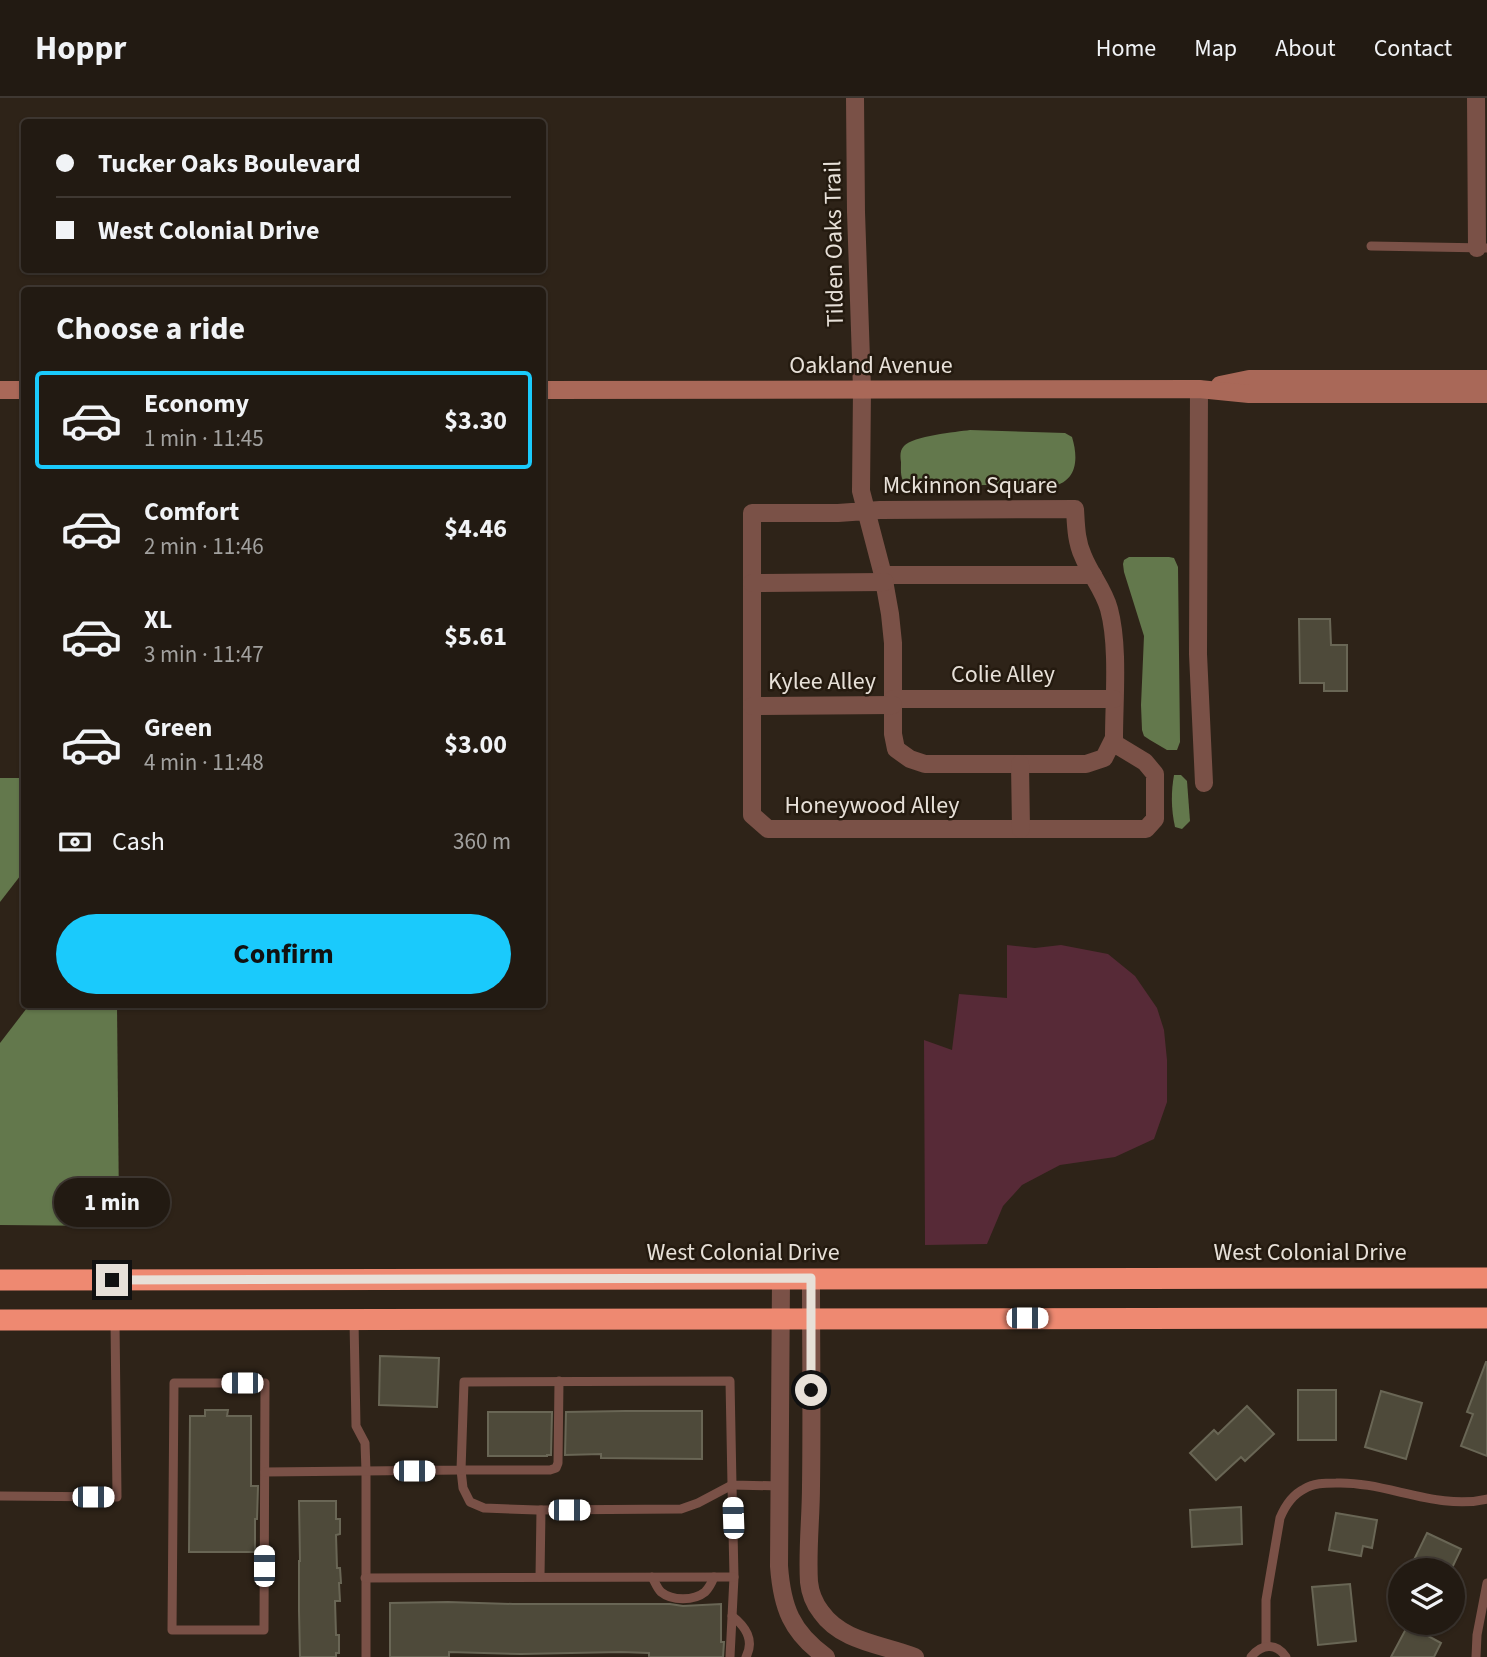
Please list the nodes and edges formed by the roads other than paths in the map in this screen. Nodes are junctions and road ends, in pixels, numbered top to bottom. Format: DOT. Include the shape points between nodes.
graph roads {
  1 [pos="855,98"];
  2 [pos="1476,98"];
  3 [pos="1371,246"];
  4 [pos="1482,248"];
  5 [pos="1487,379"];
  6 [pos="862,389"];
  7 [pos="1199,389"];
  8 [pos="0,390"];
  9 [pos="21,390"];
  10 [pos="546,390"];
  11 [pos="1487,394"];
  12 [pos="867,510"];
  13 [pos="1093,575"];
  14 [pos="884,579"];
  15 [pos="752,583"];
  16 [pos="1114,699"];
  17 [pos="892,702"];
  18 [pos="752,706"];
  19 [pos="1112,742"];
  20 [pos="1020,764"];
  21 [pos="1204,783"];
  22 [pos="1021,829"];
  23 [pos="781,1278"];
  24 [pos="811,1278"];
  25 [pos="1487,1278"];
  26 [pos="0,1280"];
  27 [pos="781,1318"];
  28 [pos="811,1318"];
  29 [pos="1487,1318"];
  30 [pos="354,1319"];
  31 [pos="0,1320"];
  32 [pos="115,1320"];
  33 [pos="559,1381"];
  34 [pos="461,1470"];
  35 [pos="366,1471"];
  36 [pos="265,1472"];
  37 [pos="732,1485"];
  38 [pos="781,1486"];
  39 [pos="811,1487"];
  40 [pos="0,1496"];
  41 [pos="1487,1499"];
  42 [pos="541,1510"];
  43 [pos="540,1577"];
  44 [pos="652,1577"];
  45 [pos="714,1577"];
  46 [pos="734,1577"];
  47 [pos="365,1578"];
  48 [pos="1487,1583"];
  49 [pos="732,1616"];
  50 [pos="1266,1646"];
  51 [pos="366,1657"];
  52 [pos="730,1657"];
  53 [pos="746,1657"];
  54 [pos="826,1657"];
  55 [pos="915,1657"];
  56 [pos="1251,1657"];
  57 [pos="1286,1657"];
  58 [pos="1476,1657"];
  1 -- 6 [label="street, Tilden Oaks Trail"];
  2 -- 4 [label="street"];
  3 -- 4 [label="lane"];
  5 -- 7 [label="street, Oakland Avenue" via="1249,379"];
  6 -- 7 [label="street, Oakland Avenue"];
  6 -- 10 [label="street, Oakland Avenue"];
  6 -- 12 [label="street, Mckinnon Square" via="862,491"];
  7 -- 11 [label="street, Oakland Avenue" via="1249,394"];
  7 -- 21 [label="street" via="1198,653"];
  8 -- 9 [label="street"];
  12 -- 13 [label="street, Mckinnon Square" via="1075,509 1077,540"];
  12 -- 14 [label="street, Mckinnon Square"];
  12 -- 15 [label="street, Honeywood Alley" via="752,513"];
  13 -- 14 [label="street"];
  13 -- 16 [label="street, Mckinnon Square" via="1109,609"];
  14 -- 15 [label="street"];
  14 -- 17 [label="street, Mckinnon Square" via="892,643"];
  15 -- 18 [label="street, Honeywood Alley"];
  16 -- 17 [label="street, Colie Alley"];
  16 -- 19 [label="street, Mckinnon Square"];
  17 -- 18 [label="street, Kylee Alley"];
  17 -- 20 [label="street, Mckinnon Square" via="892,734 897,749 910,759 925,764"];
  18 -- 22 [label="street, Honeywood Alley" via="752,815 768,830"];
  19 -- 20 [label="street, Mckinnon Square" via="1104,758 1086,764"];
  19 -- 22 [label="street, Honeywood Alley" via="1145,762 1155,774 1155,820 1146,829"];
  20 -- 22 [label="street"];
  23 -- 24 [label="highway, West Colonial Drive"];
  23 -- 26 [label="highway, West Colonial Drive"];
  23 -- 27 [label="street"];
  24 -- 25 [label="highway, West Colonial Drive"];
  24 -- 28 [label="street"];
  27 -- 28 [label="highway"];
  27 -- 30 [label="highway"];
  27 -- 38 [label="street"];
  28 -- 29 [label="highway"];
  28 -- 39 [label="street"];
  30 -- 32 [label="highway"];
  30 -- 35 [label="lane" via="356,1426 365,1443"];
  31 -- 32 [label="highway"];
  32 -- 40 [label="lane" via="117,1497"];
  33 -- 34 [label="lane" via="556,1468"];
  33 -- 34 [label="lane" via="464,1382"];
  33 -- 37 [label="lane" via="730,1381"];
  34 -- 35 [label="lane"];
  34 -- 42 [label="lane" via="470,1502 484,1508"];
  35 -- 36 [label="lane"];
  35 -- 47 [label="lane"];
  36 -- 36 [label="lane" via="265,1383 174,1383 172,1630 264,1630"];
  37 -- 38 [label="lane"];
  37 -- 42 [label="lane" via="681,1509"];
  37 -- 46 [label="lane"];
  38 -- 39 [label="street"];
  38 -- 54 [label="street" via="780,1590 801,1636"];
  39 -- 55 [label="street" via="809,1584 820,1611 851,1636"];
  41 -- 50 [label="lane" via="1440,1500 1347,1482 1303,1489 1280,1518 1266,1600"];
  42 -- 43 [label="lane"];
  43 -- 44 [label="lane"];
  43 -- 47 [label="lane"];
  44 -- 45 [label="lane"];
  44 -- 45 [label="lane" via="659,1591 675,1598 698,1596"];
  45 -- 46 [label="lane"];
  46 -- 49 [label="lane"];
  47 -- 51 [label="lane"];
  48 -- 58 [label="lane"];
  49 -- 52 [label="lane"];
  49 -- 53 [label="lane" via="745,1626 749,1639"];
  50 -- 56 [label="lane"];
  50 -- 57 [label="lane"];
}
